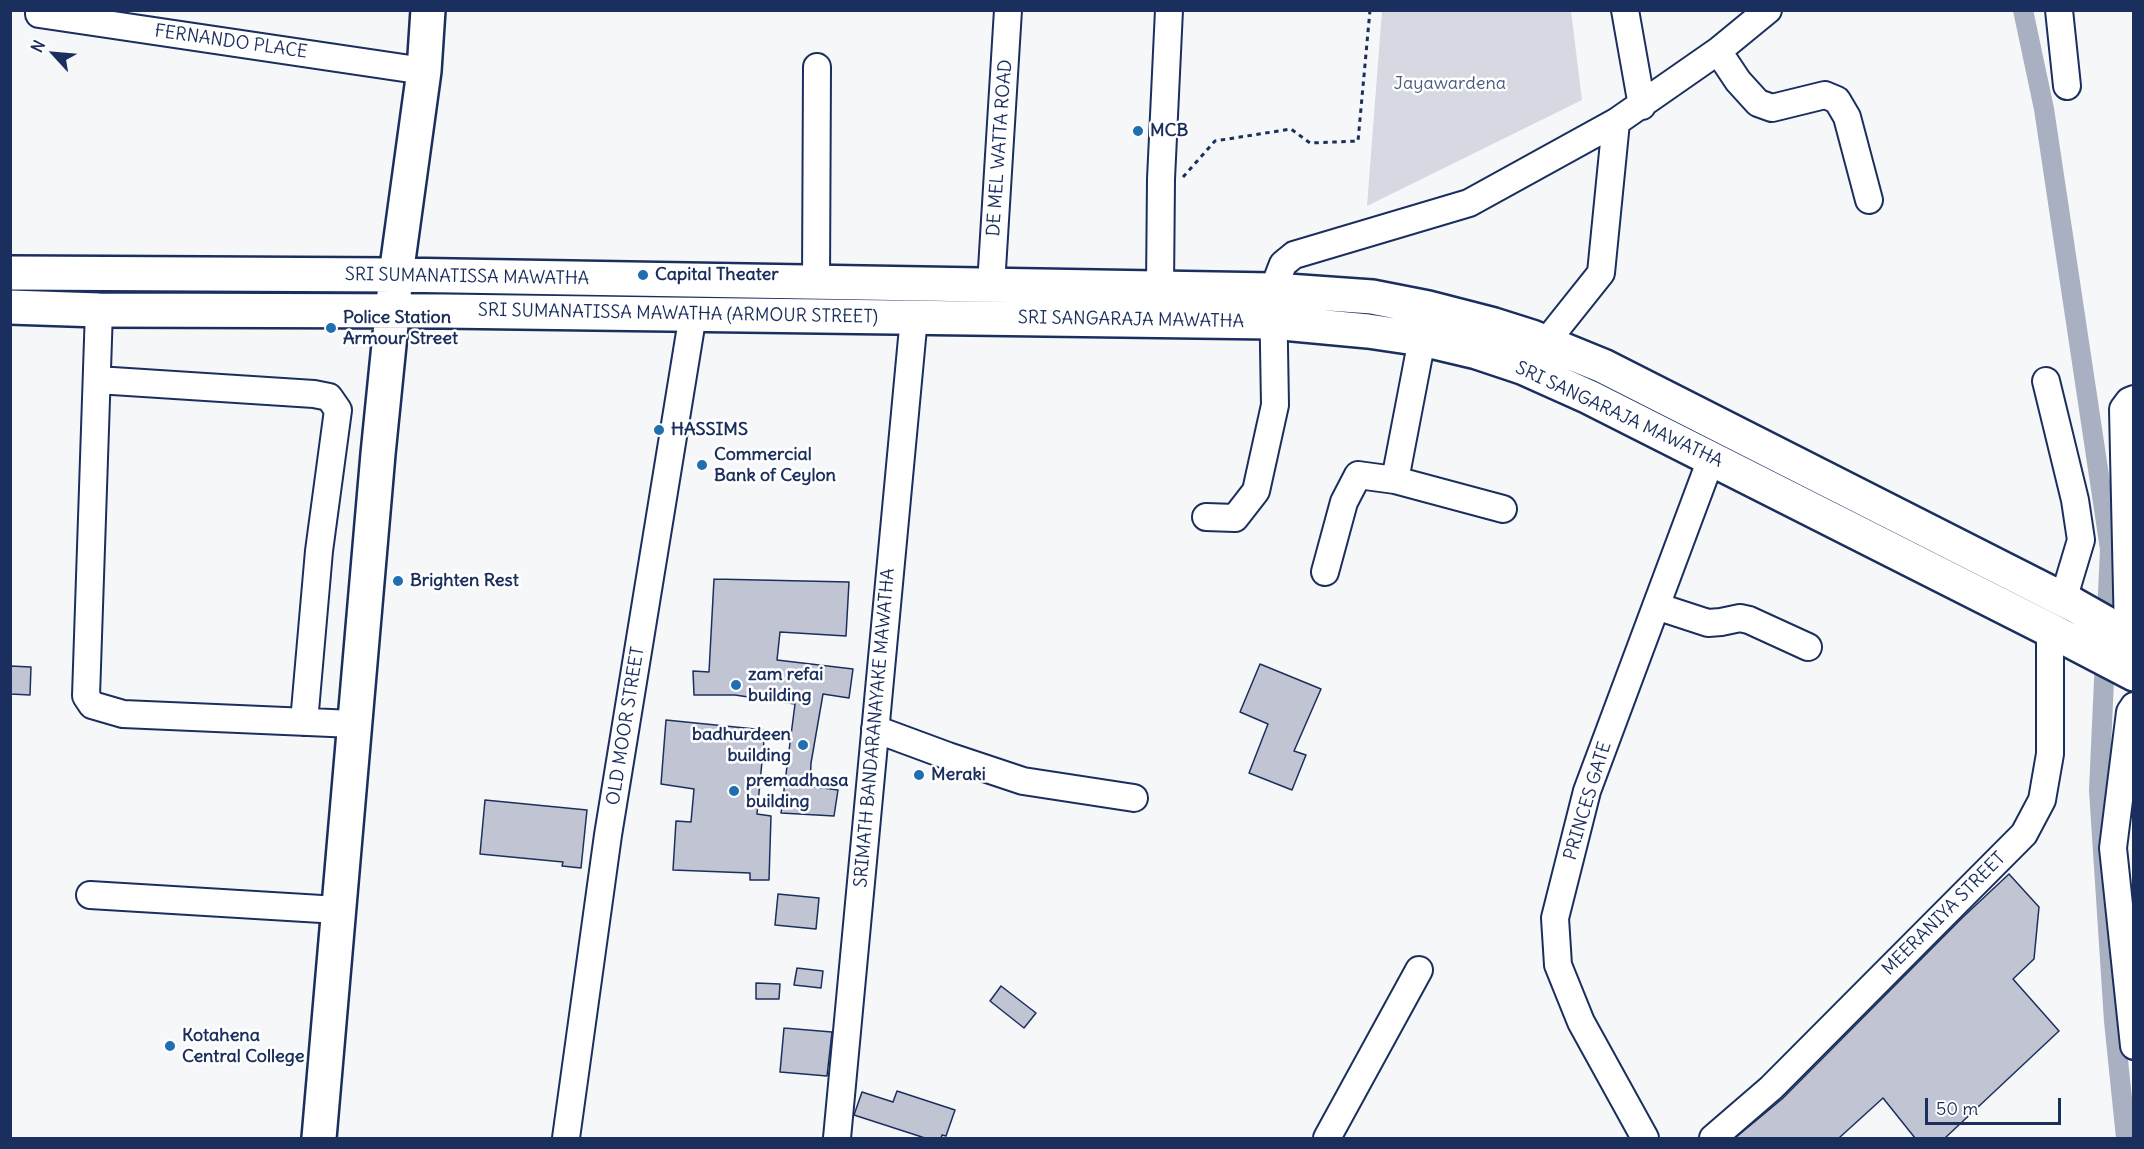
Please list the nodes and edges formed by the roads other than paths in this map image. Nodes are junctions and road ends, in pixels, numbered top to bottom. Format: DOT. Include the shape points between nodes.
graph roads {
  1 [pos="428,10"];
  2 [pos="1008,10"];
  3 [pos="1169,10"];
  4 [pos="1625,10"];
  5 [pos="1768,10"];
  6 [pos="2059,10"];
  7 [pos="39,14"];
  8 [pos="1718,51"];
  9 [pos="817,68"];
  10 [pos="424,71"];
  11 [pos="2067,86"];
  12 [pos="1642,106"];
  13 [pos="1616,122"];
  14 [pos="1869,200"];
  15 [pos="12,273"];
  16 [pos="396,275"];
  17 [pos="816,282"];
  18 [pos="924,284"];
  19 [pos="991,285"];
  20 [pos="1160,288"];
  21 [pos="1273,290"];
  22 [pos="10,307"];
  23 [pos="99,310"];
  24 [pos="393,310"];
  25 [pos="693,314"];
  26 [pos="914,317"];
  27 [pos="1272,322"];
  28 [pos="1422,339"];
  29 [pos="1546,342"];
  30 [pos="97,380"];
  31 [pos="2046,381"];
  32 [pos="2133,399"];
  33 [pos="1712,459"];
  34 [pos="1395,480"];
  35 [pos="2130,499"];
  36 [pos="1503,509"];
  37 [pos="1206,517"];
  38 [pos="1325,572"];
  39 [pos="2069,603"];
  40 [pos="1656,606"];
  41 [pos="2050,630"];
  42 [pos="2126,634"];
  43 [pos="1808,647"];
  44 [pos="2133,674"];
  45 [pos="2133,706"];
  46 [pos="304,722"];
  47 [pos="354,724"];
  48 [pos="874,729"];
  49 [pos="1134,798"];
  50 [pos="90,896"];
  51 [pos="338,910"];
  52 [pos="1419,970"];
  53 [pos="2133,1046"];
  54 [pos="319,1138"];
  55 [pos="566,1138"];
  56 [pos="837,1138"];
  57 [pos="1328,1138"];
  58 [pos="1645,1138"];
  59 [pos="1713,1138"];
  1 -- 10 [label="main road"];
  2 -- 19 [label="street, DE MEL WATTA ROAD"];
  3 -- 20 [label="street"];
  4 -- 12 [label="street"];
  5 -- 8 [label="street"];
  6 -- 11 [label="street"];
  7 -- 10 [label="street, FERNANDO PLACE"];
  8 -- 12 [label="street"];
  8 -- 14 [label="street" via="1758,103 1772,108 1825,95 1837,100 1847,117"];
  9 -- 17 [label="street"];
  10 -- 16 [label="main road"];
  12 -- 13 [label="street"];
  13 -- 21 [label="street" via="1469,203 1294,255 1283,264"];
  13 -- 29 [label="street" via="1601,273"];
  15 -- 16 [label="main road, SRI SUMANATISSA MAWATHA"];
  16 -- 17 [label="main road, SRI SUMANATISSA MAWATHA"];
  16 -- 24 [label="main road"];
  17 -- 18 [label="main road, SRI SUMANATISSA MAWATHA"];
  18 -- 19 [label="main road, SRI SANGARAJA MAWATHA"];
  19 -- 20 [label="main road, SRI SANGARAJA MAWATHA"];
  20 -- 21 [label="main road, SRI SANGARAJA MAWATHA"];
  21 -- 27 [label="street"];
  21 -- 29 [label="main road, SRI SANGARAJA MAWATHA" via="1372,297 1485,322"];
  22 -- 23 [label="main road, SRI SUMANATISSA MAWATHA (ARMOUR STREET)"];
  23 -- 24 [label="main road, SRI SUMANATISSA MAWATHA (ARMOUR STREET)"];
  23 -- 30 [label="street"];
  24 -- 25 [label="main road, SRI SUMANATISSA MAWATHA (ARMOUR STREET)"];
  24 -- 47 [label="main road"];
  25 -- 26 [label="main road, SRI SUMANATISSA MAWATHA (ARMOUR STREET)"];
  25 -- 55 [label="street, OLD MOOR STREET" via="608,835"];
  26 -- 27 [label="main road, SRI SANGARAJA MAWATHA"];
  26 -- 48 [label="street, SRIMATH BANDARANAYAKE MAWATHA"];
  27 -- 28 [label="main road, SRI SANGARAJA MAWATHA"];
  27 -- 37 [label="street" via="1275,405 1256,491 1235,518"];
  28 -- 33 [label="main road, SRI SANGARAJA MAWATHA" via="1522,367"];
  28 -- 34 [label="street"];
  29 -- 39 [label="main road, SRI SANGARAJA MAWATHA" via="1602,366"];
  30 -- 46 [label="street" via="86,696 92,705 123,714"];
  30 -- 46 [label="street" via="314,394 329,397 338,410 319,552"];
  31 -- 39 [label="street" via="2081,540"];
  32 -- 35 [label="street" via="2123,409"];
  33 -- 40 [label="street, PRINCES GATE"];
  33 -- 41 [label="main road, SRI SANGARAJA MAWATHA"];
  34 -- 36 [label="street"];
  34 -- 38 [label="street" via="1358,475 1344,502"];
  35 -- 42 [label="street"];
  39 -- 42 [label="main road, SRI SANGARAJA MAWATHA"];
  40 -- 43 [label="street" via="1708,623 1749,620"];
  40 -- 58 [label="street, PRINCES GATE" via="1587,791 1555,918 1558,965 1581,1022"];
  41 -- 44 [label="main road, SRI SANGARAJA MAWATHA"];
  41 -- 59 [label="street, MEERANIYA STREET" via="2050,754 2043,800 2024,834 1771,1088"];
  45 -- 53 [label="street" via="2113,848"];
  46 -- 47 [label="street"];
  47 -- 51 [label="main road"];
  48 -- 49 [label="street" via="1023,781"];
  48 -- 56 [label="street, SRIMATH BANDARANAYAKE MAWATHA"];
  50 -- 51 [label="street"];
  51 -- 54 [label="main road"];
  52 -- 57 [label="street"];
}
